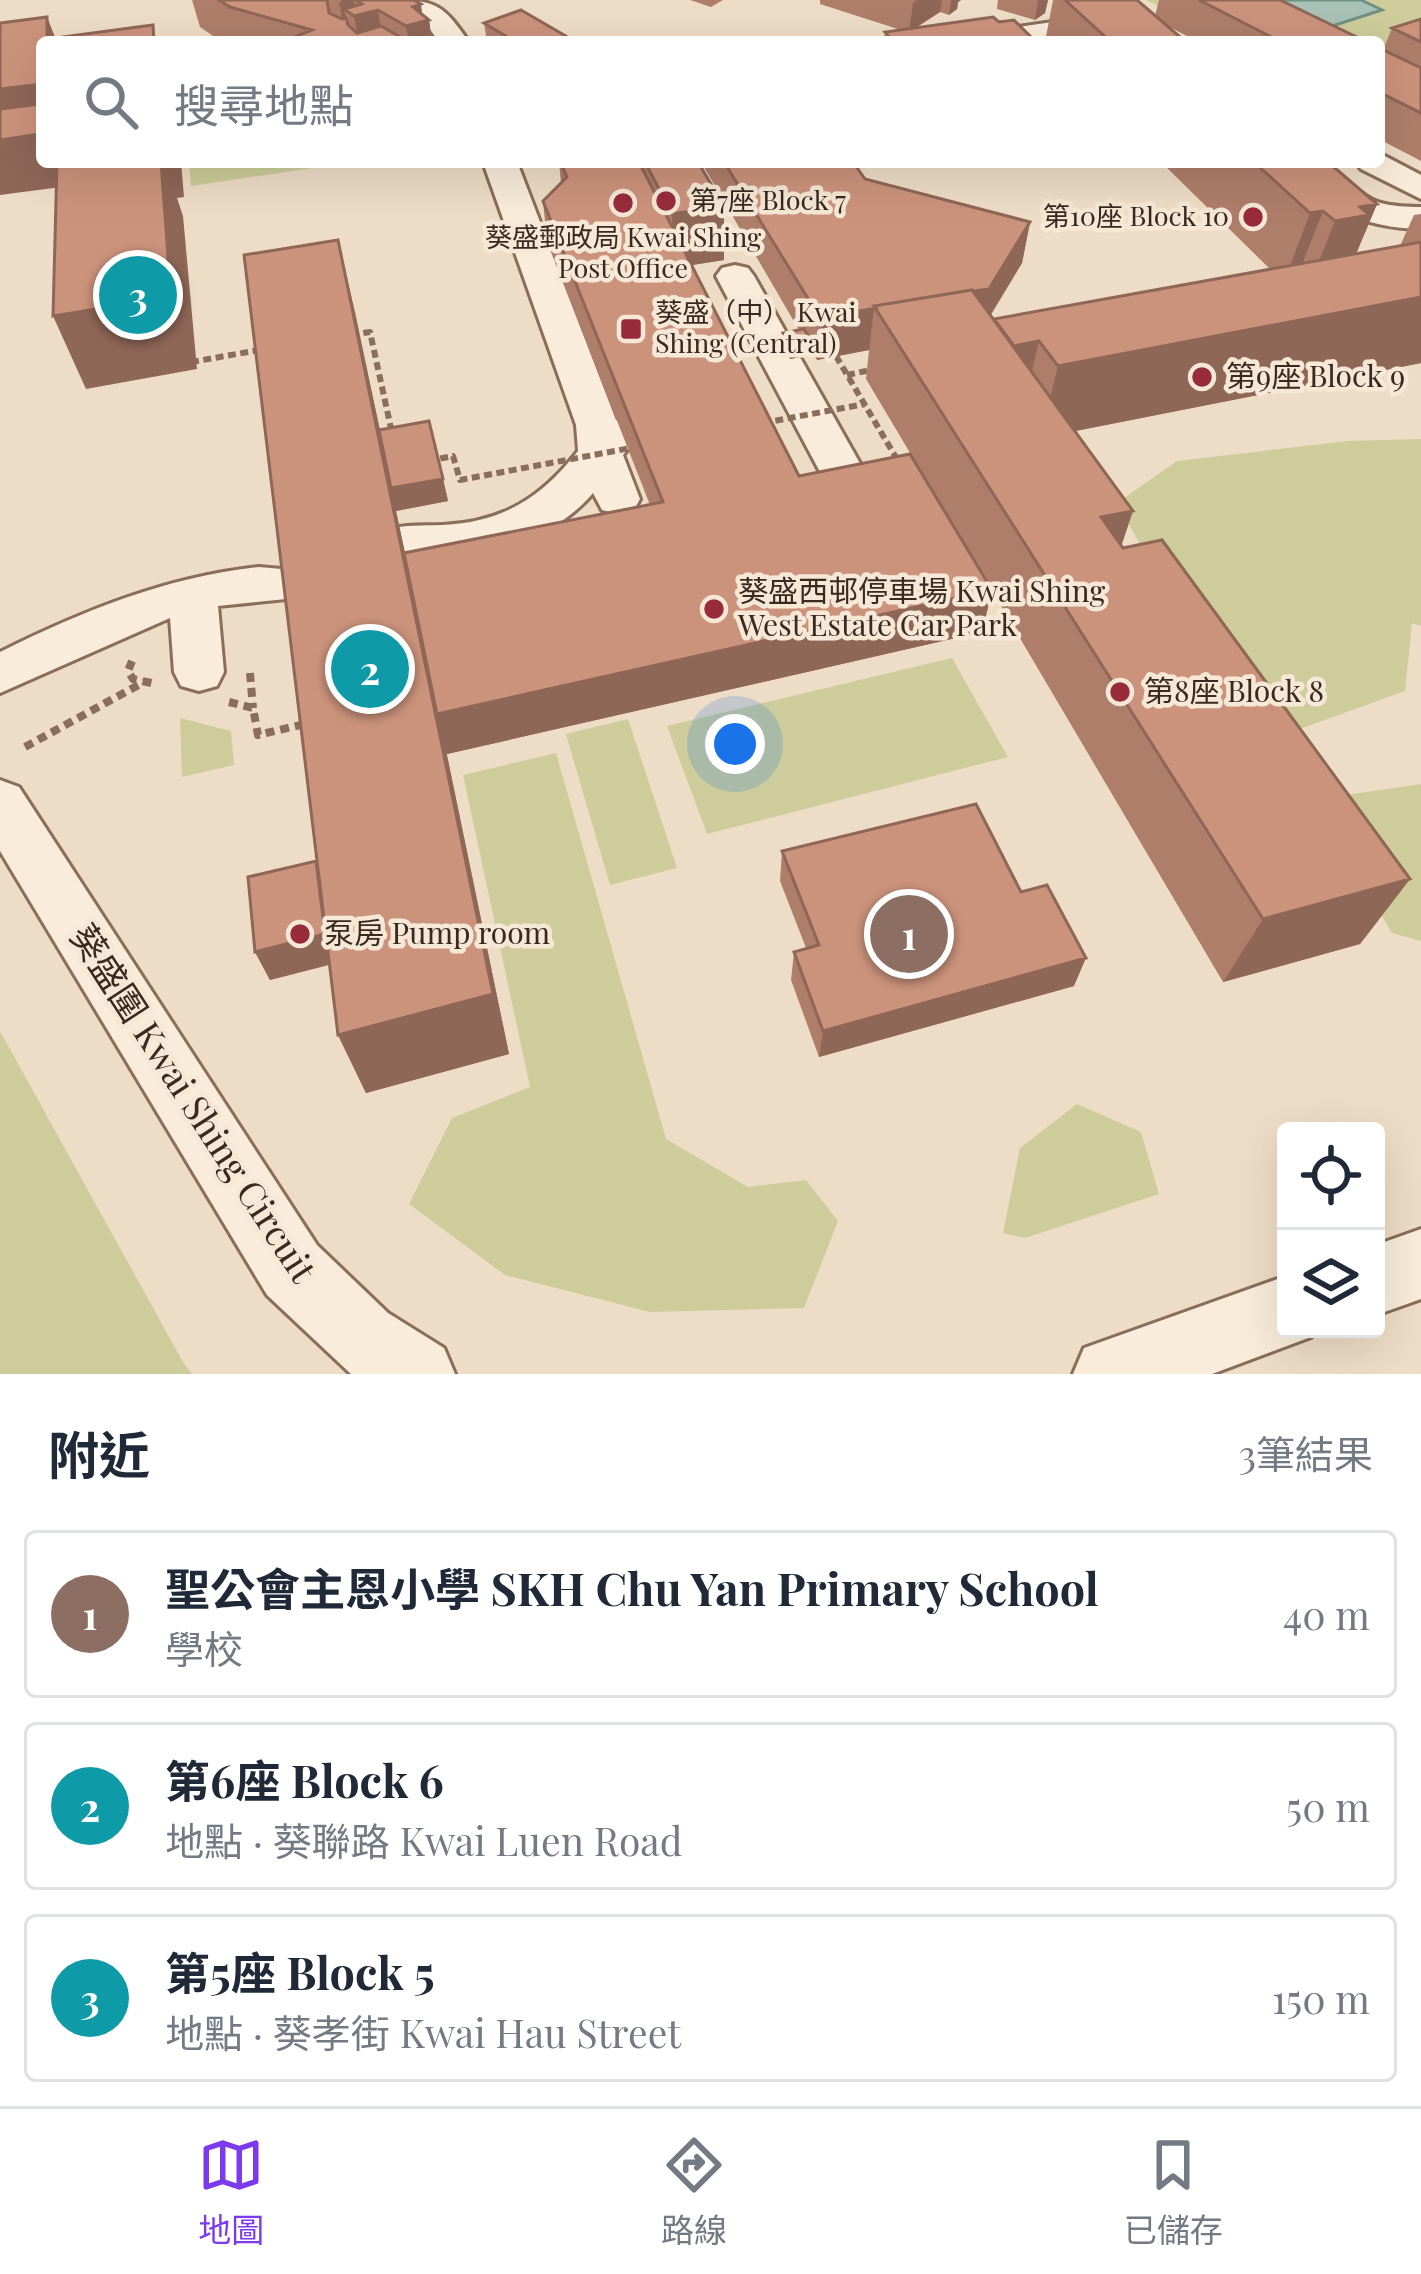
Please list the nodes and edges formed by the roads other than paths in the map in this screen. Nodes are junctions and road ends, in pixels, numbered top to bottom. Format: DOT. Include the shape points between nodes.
graph roads {
  1 [pos="405,0"];
  2 [pos="1052,0"];
  3 [pos="450,36"];
  4 [pos="1023,36"];
  5 [pos="503,168"];
  6 [pos="1307,168"];
  7 [pos="1384,168"];
  8 [pos="1421,189"];
  9 [pos="1421,218"];
  10 [pos="735,276"];
  11 [pos="623,442"];
  12 [pos="847,480"];
  13 [pos="523,524"];
  14 [pos="418,549"];
  15 [pos="284,576"];
  16 [pos="193,594"];
  17 [pos="199,672"];
  18 [pos="0,674"];
  19 [pos="13,775"];
  20 [pos="1421,1264"];
  21 [pos="1385,1277"];
  22 [pos="1277,1315"];
  23 [pos="418,1374"];
  24 [pos="1110,1374"];
  1 -- 3 [label="street" via="434,15"];
  2 -- 4 [label="street" via="1129,28"];
  5 -- 11 [label="street" via="538,228 597,425"];
  6 -- 9 [label="street" via="1355,210 1384,220"];
  7 -- 8 [label="street"];
  10 -- 12 [label="street"];
  11 -- 13 [label="street"];
  11 -- 13 [label="street" via="629,505"];
  13 -- 14 [label="street"];
  15 -- 16 [label="street"];
  16 -- 17 [label="street"];
  16 -- 18 [label="street" via="113,619"];
  19 -- 23 [label="street, 葵盛圍 Kwai Shing Circuit" via="292,1270 362,1339"];
  20 -- 21 [label="street"];
  22 -- 24 [label="street"];
}
